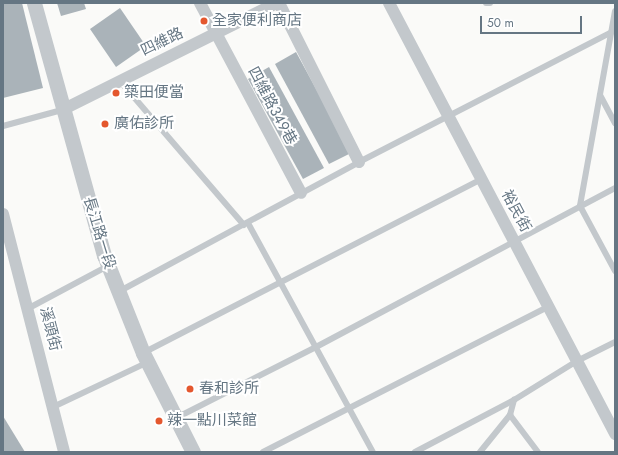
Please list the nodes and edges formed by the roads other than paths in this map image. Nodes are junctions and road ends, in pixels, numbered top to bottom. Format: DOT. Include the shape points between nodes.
graph roads {
  1 [pos="34,3"];
  2 [pos="200,3"];
  3 [pos="278,3"];
  4 [pos="389,3"];
  5 [pos="486,3"];
  6 [pos="490,3"];
  7 [pos="615,11"];
  8 [pos="612,32"];
  9 [pos="215,34"];
  10 [pos="120,81"];
  11 [pos="600,96"];
  12 [pos="62,110"];
  13 [pos="448,115"];
  14 [pos="615,123"];
  15 [pos="3,126"];
  16 [pos="359,162"];
  17 [pos="481,179"];
  18 [pos="615,188"];
  19 [pos="301,193"];
  20 [pos="580,206"];
  21 [pos="3,214"];
  22 [pos="246,224"];
  23 [pos="514,241"];
  24 [pos="108,266"];
  25 [pos="615,271"];
  26 [pos="280,283"];
  27 [pos="118,292"];
  28 [pos="548,307"];
  29 [pos="29,308"];
  30 [pos="615,342"];
  31 [pos="316,347"];
  32 [pos="145,358"];
  33 [pos="577,361"];
  34 [pos="514,400"];
  35 [pos="53,407"];
  36 [pos="348,408"];
  37 [pos="510,414"];
  38 [pos="176,418"];
  39 [pos="615,434"];
  40 [pos="64,452"];
  41 [pos="193,452"];
  42 [pos="263,452"];
  43 [pos="373,452"];
  44 [pos="415,452"];
  45 [pos="480,452"];
  46 [pos="538,452"];
  1 -- 12 [label="street, 長江路一段"];
  2 -- 9 [label="street, 四維路349巷"];
  3 -- 9 [label="street, 四維路"];
  3 -- 16 [label="street"];
  4 -- 13 [label="street, 裕民街"];
  5 -- 6 [label="lane"];
  7 -- 8 [label="lane"];
  8 -- 11 [label="lane"];
  8 -- 13 [label="lane"];
  9 -- 10 [label="street, 四維路"];
  9 -- 19 [label="street, 四維路349巷"];
  10 -- 12 [label="street, 四維路"];
  10 -- 22 [label="lane"];
  11 -- 14 [label="lane"];
  11 -- 20 [label="lane"];
  12 -- 15 [label="lane"];
  12 -- 24 [label="street, 長江路一段"];
  13 -- 16 [label="lane"];
  13 -- 17 [label="street, 裕民街"];
  16 -- 19 [label="lane"];
  17 -- 23 [label="street, 裕民街"];
  17 -- 26 [label="lane"];
  18 -- 20 [label="lane"];
  19 -- 22 [label="lane"];
  20 -- 23 [label="lane"];
  20 -- 25 [label="lane"];
  21 -- 29 [label="street, 溪頭街"];
  22 -- 26 [label="lane"];
  22 -- 27 [label="lane"];
  23 -- 28 [label="street, 裕民街"];
  23 -- 31 [label="lane"];
  24 -- 27 [label="street, 長江路一段"];
  24 -- 29 [label="lane"];
  26 -- 31 [label="lane"];
  26 -- 32 [label="lane"];
  27 -- 32 [label="street, 長江路一段"];
  28 -- 33 [label="street, 裕民街"];
  28 -- 36 [label="lane"];
  29 -- 35 [label="street, 溪頭街"];
  30 -- 33 [label="lane"];
  31 -- 36 [label="lane"];
  31 -- 38 [label="lane"];
  32 -- 35 [label="lane"];
  32 -- 38 [label="street, 長江路一段"];
  33 -- 34 [label="lane"];
  33 -- 39 [label="street, 裕民街"];
  34 -- 37 [label="lane"];
  34 -- 44 [label="lane"];
  35 -- 40 [label="street, 溪頭街"];
  36 -- 42 [label="lane"];
  36 -- 43 [label="lane"];
  37 -- 45 [label="lane"];
  37 -- 46 [label="lane"];
  38 -- 41 [label="street, 長江路一段"];
}
